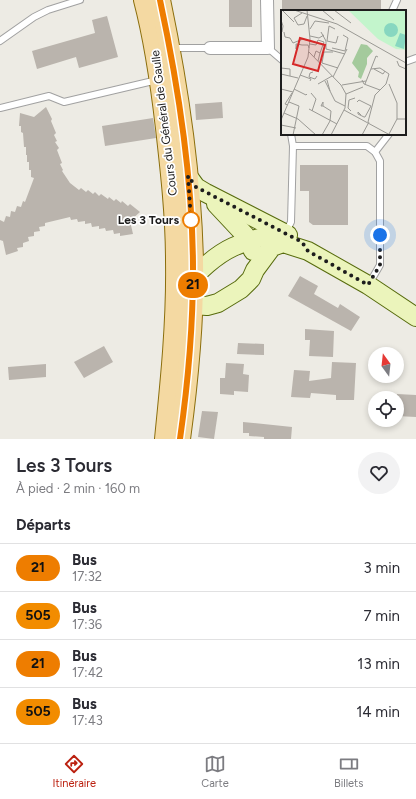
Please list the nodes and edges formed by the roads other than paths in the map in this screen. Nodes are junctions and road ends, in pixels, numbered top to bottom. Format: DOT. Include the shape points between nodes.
graph roads {
  1 [pos="80,0"];
  2 [pos="144,0"];
  3 [pos="267,0"];
  4 [pos="397,0"];
  5 [pos="159,3"];
  6 [pos="392,10"];
  7 [pos="0,41"];
  8 [pos="170,48"];
  9 [pos="210,48"];
  10 [pos="268,48"];
  11 [pos="416,58"];
  12 [pos="281,59"];
  13 [pos="406,62"];
  14 [pos="166,87"];
  15 [pos="0,108"];
  16 [pos="182,125"];
  17 [pos="291,135"];
  18 [pos="388,135"];
  19 [pos="293,146"];
  20 [pos="375,152"];
  21 [pos="188,176"];
  22 [pos="206,193"];
  23 [pos="285,234"];
  24 [pos="248,241"];
  25 [pos="308,251"];
  26 [pos="255,270"];
  27 [pos="193,278"];
  28 [pos="368,285"];
  29 [pos="176,295"];
  30 [pos="193,305"];
  31 [pos="416,317"];
  32 [pos="165,439"];
  33 [pos="180,439"];
  1 -- 7 [label="lane" via="34,17"];
  2 -- 14 [label="main road, Cours du Général de Gaulle"];
  3 -- 10 [label="street"];
  4 -- 6 [label="lane"];
  5 -- 8 [label="main road, Cours du Général de Gaulle"];
  8 -- 9 [label="lane"];
  8 -- 16 [label="main road, Cours du Général de Gaulle"];
  9 -- 10 [label="street"];
  10 -- 12 [label="lane"];
  11 -- 13 [label="lane"];
  14 -- 15 [label="lane" via="153,81 64,102 49,96"];
  14 -- 16 [label="lane"];
  14 -- 29 [label="main road, Cours du Général de Gaulle"];
  16 -- 21 [label="main road, Cours du Général de Gaulle"];
  17 -- 19 [label="lane"];
  18 -- 20 [label="lane"];
  19 -- 20 [label="lane" via="367,146"];
  19 -- 23 [label="lane" via="291,222"];
  20 -- 28 [label="lane" via="380,161 380,265"];
  21 -- 22 [label="street" via="196,187"];
  21 -- 27 [label="main road, Cours du Général de Gaulle"];
  22 -- 23 [label="street"];
  22 -- 24 [label="street" via="228,215"];
  23 -- 24 [label="street"];
  23 -- 25 [label="street" via="302,242"];
  24 -- 26 [label="street" via="254,256"];
  24 -- 27 [label="street" via="221,254"];
  25 -- 26 [label="street" via="283,243 277,245 272,247"];
  25 -- 28 [label="street"];
  26 -- 30 [label="street" via="241,290 228,298 207,306"];
  27 -- 29 [label="street"];
  27 -- 30 [label="main road, Cours du Général de Gaulle"];
  28 -- 31 [label="street"];
  29 -- 30 [label="street"];
  29 -- 32 [label="main road, Cours du Général de Gaulle"];
  30 -- 33 [label="main road, Cours du Général de Gaulle"];
}
